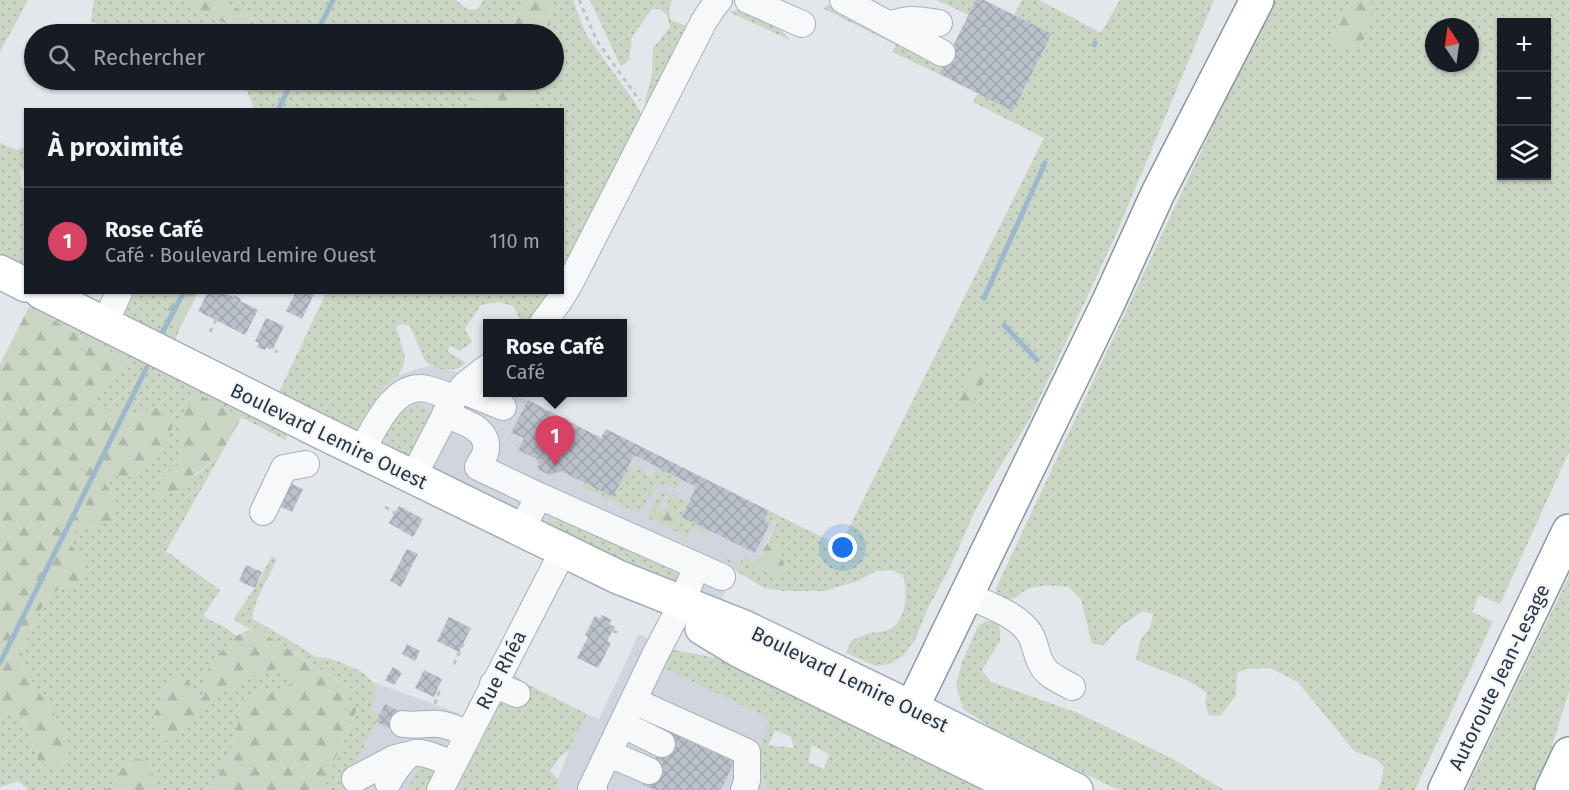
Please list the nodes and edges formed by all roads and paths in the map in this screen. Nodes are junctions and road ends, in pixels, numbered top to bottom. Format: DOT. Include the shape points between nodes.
graph roads {
  1 [pos="579,0"];
  2 [pos="719,0"];
  3 [pos="748,0"];
  4 [pos="843,0"];
  5 [pos="1233,0"];
  6 [pos="1257,0"];
  7 [pos="939,23"];
  8 [pos="802,24"];
  9 [pos="889,25"];
  10 [pos="942,53"];
  11 [pos="650,128"];
  12 [pos="1158,193"];
  13 [pos="0,272"];
  14 [pos="24,284"];
  15 [pos="564,293"];
  16 [pos="45,294"];
  17 [pos="117,294"];
  18 [pos="563,294"];
  19 [pos="546,319"];
  20 [pos="216,320"];
  21 [pos="105,324"];
  22 [pos="210,332"];
  23 [pos="267,346"];
  24 [pos="278,352"];
  25 [pos="483,371"];
  26 [pos="453,401"];
  27 [pos="503,407"];
  28 [pos="322,432"];
  29 [pos="361,452"];
  30 [pos="413,477"];
  31 [pos="539,496"];
  32 [pos="385,507"];
  33 [pos="263,512"];
  34 [pos="395,513"];
  35 [pos="521,530"];
  36 [pos="1569,531"];
  37 [pos="563,550"];
  38 [pos="697,566"];
  39 [pos="722,577"];
  40 [pos="967,595"];
  41 [pos="680,608"];
  42 [pos="613,631"];
  43 [pos="621,634"];
  44 [pos="465,640"];
  45 [pos="454,664"];
  46 [pos="493,684"];
  47 [pos="1072,687"];
  48 [pos="518,694"];
  49 [pos="634,701"];
  50 [pos="907,719"];
  51 [pos="403,724"];
  52 [pos="622,724"];
  53 [pos="468,734"];
  54 [pos="662,744"];
  55 [pos="412,753"];
  56 [pos="608,753"];
  57 [pos="1569,754"];
  58 [pos="453,764"];
  59 [pos="650,771"];
  60 [pos="355,778"];
  61 [pos="388,782"];
  62 [pos="440,790"];
  63 [pos="590,790"];
  64 [pos="744,790"];
  65 [pos="1022,790"];
  66 [pos="1076,790"];
  67 [pos="1445,790"];
  68 [pos="1552,790"];
  1 -- 11 [label="path" via="597,41 642,104"];
  2 -- 11 [label="street" via="704,21"];
  3 -- 8 [label="street"];
  4 -- 9 [label="street"];
  5 -- 12 [label="main road"];
  6 -- 12 [label="main road"];
  7 -- 9 [label="street" via="912,19"];
  9 -- 10 [label="street"];
  11 -- 15 [label="street"];
  12 -- 40 [label="main road"];
  13 -- 14 [label="main road"];
  16 -- 21 [label="main road, Boulevard Lemire Ouest"];
  17 -- 21 [label="street"];
  18 -- 19 [label="street"];
  20 -- 22 [label="path"];
  21 -- 28 [label="main road, Boulevard Lemire Ouest"];
  23 -- 24 [label="path"];
  25 -- 26 [label="street"];
  26 -- 27 [label="street"];
  26 -- 29 [label="street" via="427,388 400,394 390,403"];
  26 -- 30 [label="street"];
  26 -- 31 [label="street" via="483,436 486,451 478,466"];
  28 -- 29 [label="main road, Boulevard Lemire Ouest"];
  28 -- 33 [label="street" via="300,475 284,468"];
  29 -- 30 [label="main road, Boulevard Lemire Ouest"];
  30 -- 35 [label="main road, Boulevard Lemire Ouest"];
  31 -- 35 [label="street"];
  31 -- 38 [label="street"];
  32 -- 34 [label="path"];
  35 -- 37 [label="main road, Boulevard Lemire Ouest"];
  36 -- 67 [label="main road, Autoroute Jean-Lesage"];
  37 -- 41 [label="main road, Boulevard Lemire Ouest"];
  37 -- 46 [label="street, Rue Rhéa"];
  38 -- 39 [label="street"];
  38 -- 41 [label="street"];
  40 -- 47 [label="street" via="1017,621 1030,633 1041,665"];
  40 -- 50 [label="main road"];
  41 -- 49 [label="street"];
  41 -- 50 [label="main road, Boulevard Lemire Ouest" via="744,627"];
  41 -- 50 [label="main road, Boulevard Lemire Ouest" via="740,651"];
  42 -- 43 [label="path"];
  44 -- 45 [label="path"];
  46 -- 48 [label="street"];
  46 -- 53 [label="street, Rue Rhéa"];
  49 -- 52 [label="street"];
  49 -- 64 [label="street" via="747,752"];
  50 -- 65 [label="main road, Boulevard Lemire Ouest"];
  50 -- 66 [label="main road, Boulevard Lemire Ouest"];
  51 -- 53 [label="street" via="435,723"];
  52 -- 54 [label="street"];
  52 -- 56 [label="street"];
  53 -- 58 [label="street, Rue Rhéa"];
  55 -- 58 [label="street" via="423,752"];
  55 -- 60 [label="street"];
  55 -- 61 [label="street" via="400,762"];
  56 -- 59 [label="street"];
  56 -- 63 [label="street"];
  57 -- 68 [label="main road"];
  58 -- 62 [label="street, Rue Rhéa"];
}
